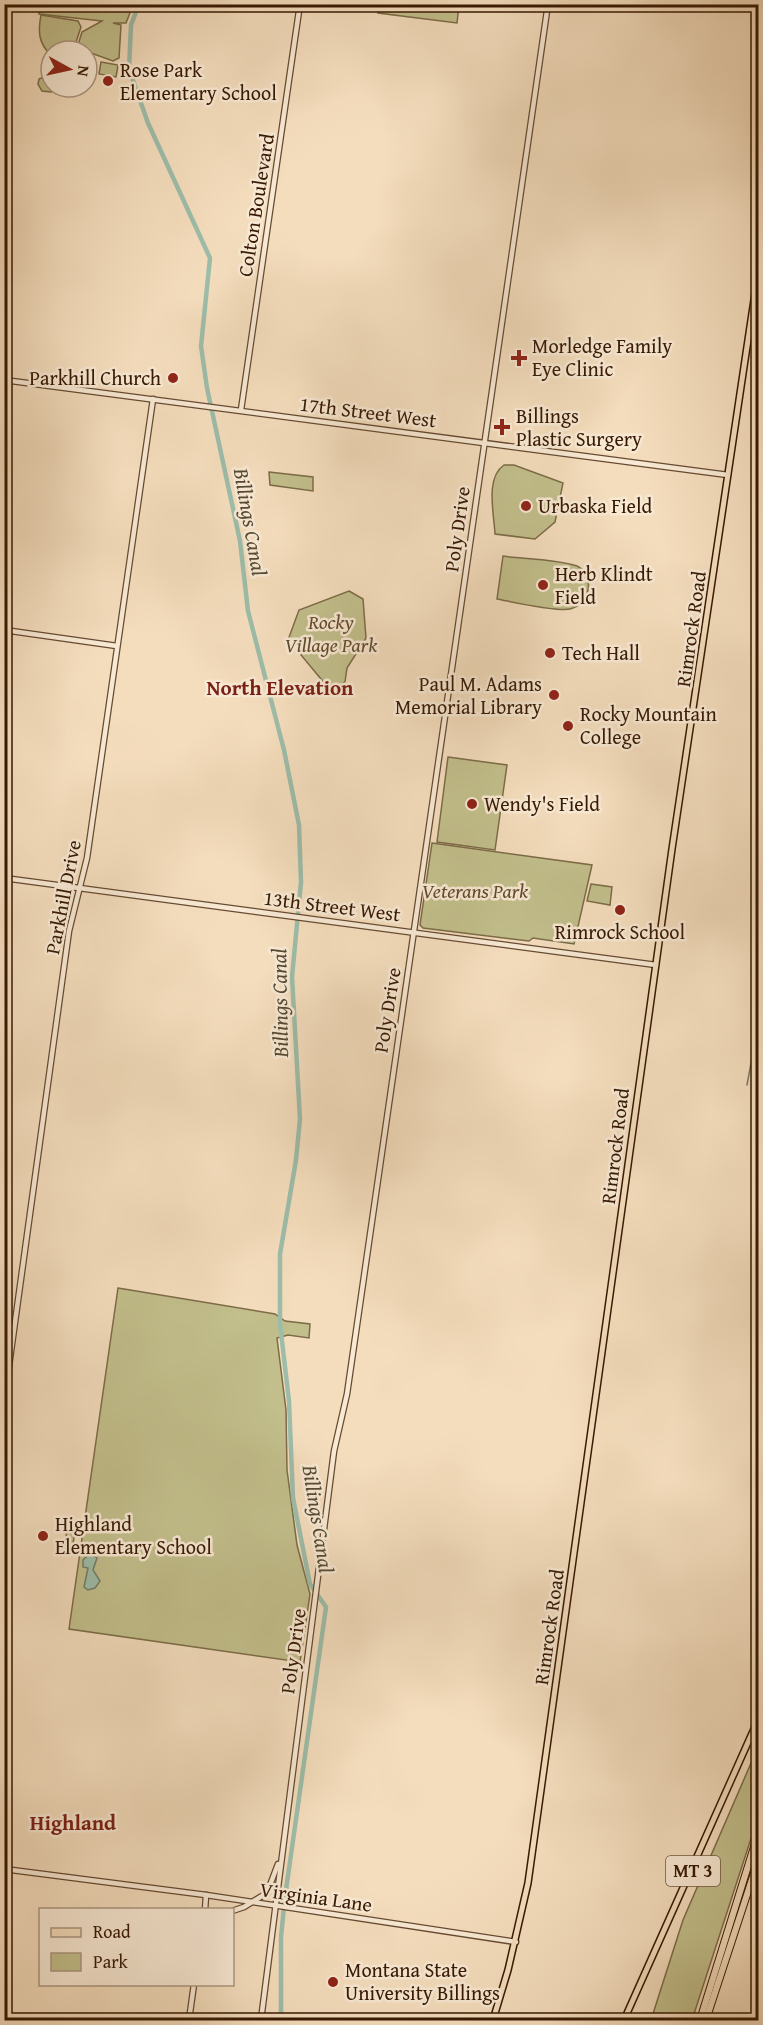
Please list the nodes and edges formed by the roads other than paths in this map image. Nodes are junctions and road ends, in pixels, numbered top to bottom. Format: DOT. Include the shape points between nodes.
graph roads {
  1 [pos="300,4"];
  2 [pos="548,4"];
  3 [pos="759,273"];
  4 [pos="4,380"];
  5 [pos="153,399"];
  6 [pos="241,410"];
  7 [pos="485,442"];
  8 [pos="728,475"];
  9 [pos="4,630"];
  10 [pos="117,646"];
  11 [pos="4,878"];
  12 [pos="79,889"];
  13 [pos="414,932"];
  14 [pos="656,965"];
  15 [pos="4,1402"];
  16 [pos="759,1720"];
  17 [pos="759,1834"];
  18 [pos="280,1859"];
  19 [pos="759,1862"];
  20 [pos="4,1869"];
  21 [pos="206,1895"];
  22 [pos="253,1903"];
  23 [pos="278,1906"];
  24 [pos="204,1908"];
  25 [pos="234,1910"];
  26 [pos="516,1942"];
  27 [pos="194,1986"];
  28 [pos="189,2020"];
  29 [pos="261,2020"];
  30 [pos="493,2020"];
  31 [pos="624,2020"];
  32 [pos="700,2020"];
  33 [pos="706,2020"];
  1 -- 6 [label="street, Colton Boulevard"];
  2 -- 7 [label="street, Poly Drive"];
  3 -- 8 [label="main road, Rimrock Road"];
  4 -- 5 [label="street, 17th Street West"];
  5 -- 6 [label="street, 17th Street West"];
  5 -- 10 [label="street, Parkhill Drive"];
  6 -- 7 [label="street, 17th Street West"];
  7 -- 8 [label="street, 17th Street West"];
  7 -- 13 [label="street, Poly Drive"];
  8 -- 14 [label="main road, Rimrock Road"];
  9 -- 10 [label="street"];
  10 -- 12 [label="street, Parkhill Drive" via="87,858"];
  11 -- 12 [label="street, 13th Street West"];
  12 -- 13 [label="street, 13th Street West"];
  12 -- 15 [label="street, Parkhill Drive" via="68,942"];
  13 -- 14 [label="street, 13th Street West"];
  13 -- 18 [label="street, Poly Drive" via="347,1394 334,1451"];
  14 -- 26 [label="main road, Rimrock Road" via="528,1883"];
  16 -- 31 [label="main road, MT 3"];
  17 -- 32 [label="highway"];
  18 -- 22 [label="street" via="272,1887"];
  18 -- 23 [label="street, Poly Drive"];
  19 -- 33 [label="highway"];
  20 -- 21 [label="street, Virginia Lane"];
  21 -- 22 [label="street, Virginia Lane"];
  21 -- 24 [label="street"];
  22 -- 23 [label="street, Virginia Lane"];
  22 -- 25 [label="street"];
  23 -- 26 [label="street, Virginia Lane"];
  23 -- 29 [label="street, Poly Drive"];
  26 -- 30 [label="main road, Rimrock Road"];
  27 -- 28 [label="street"];
}
